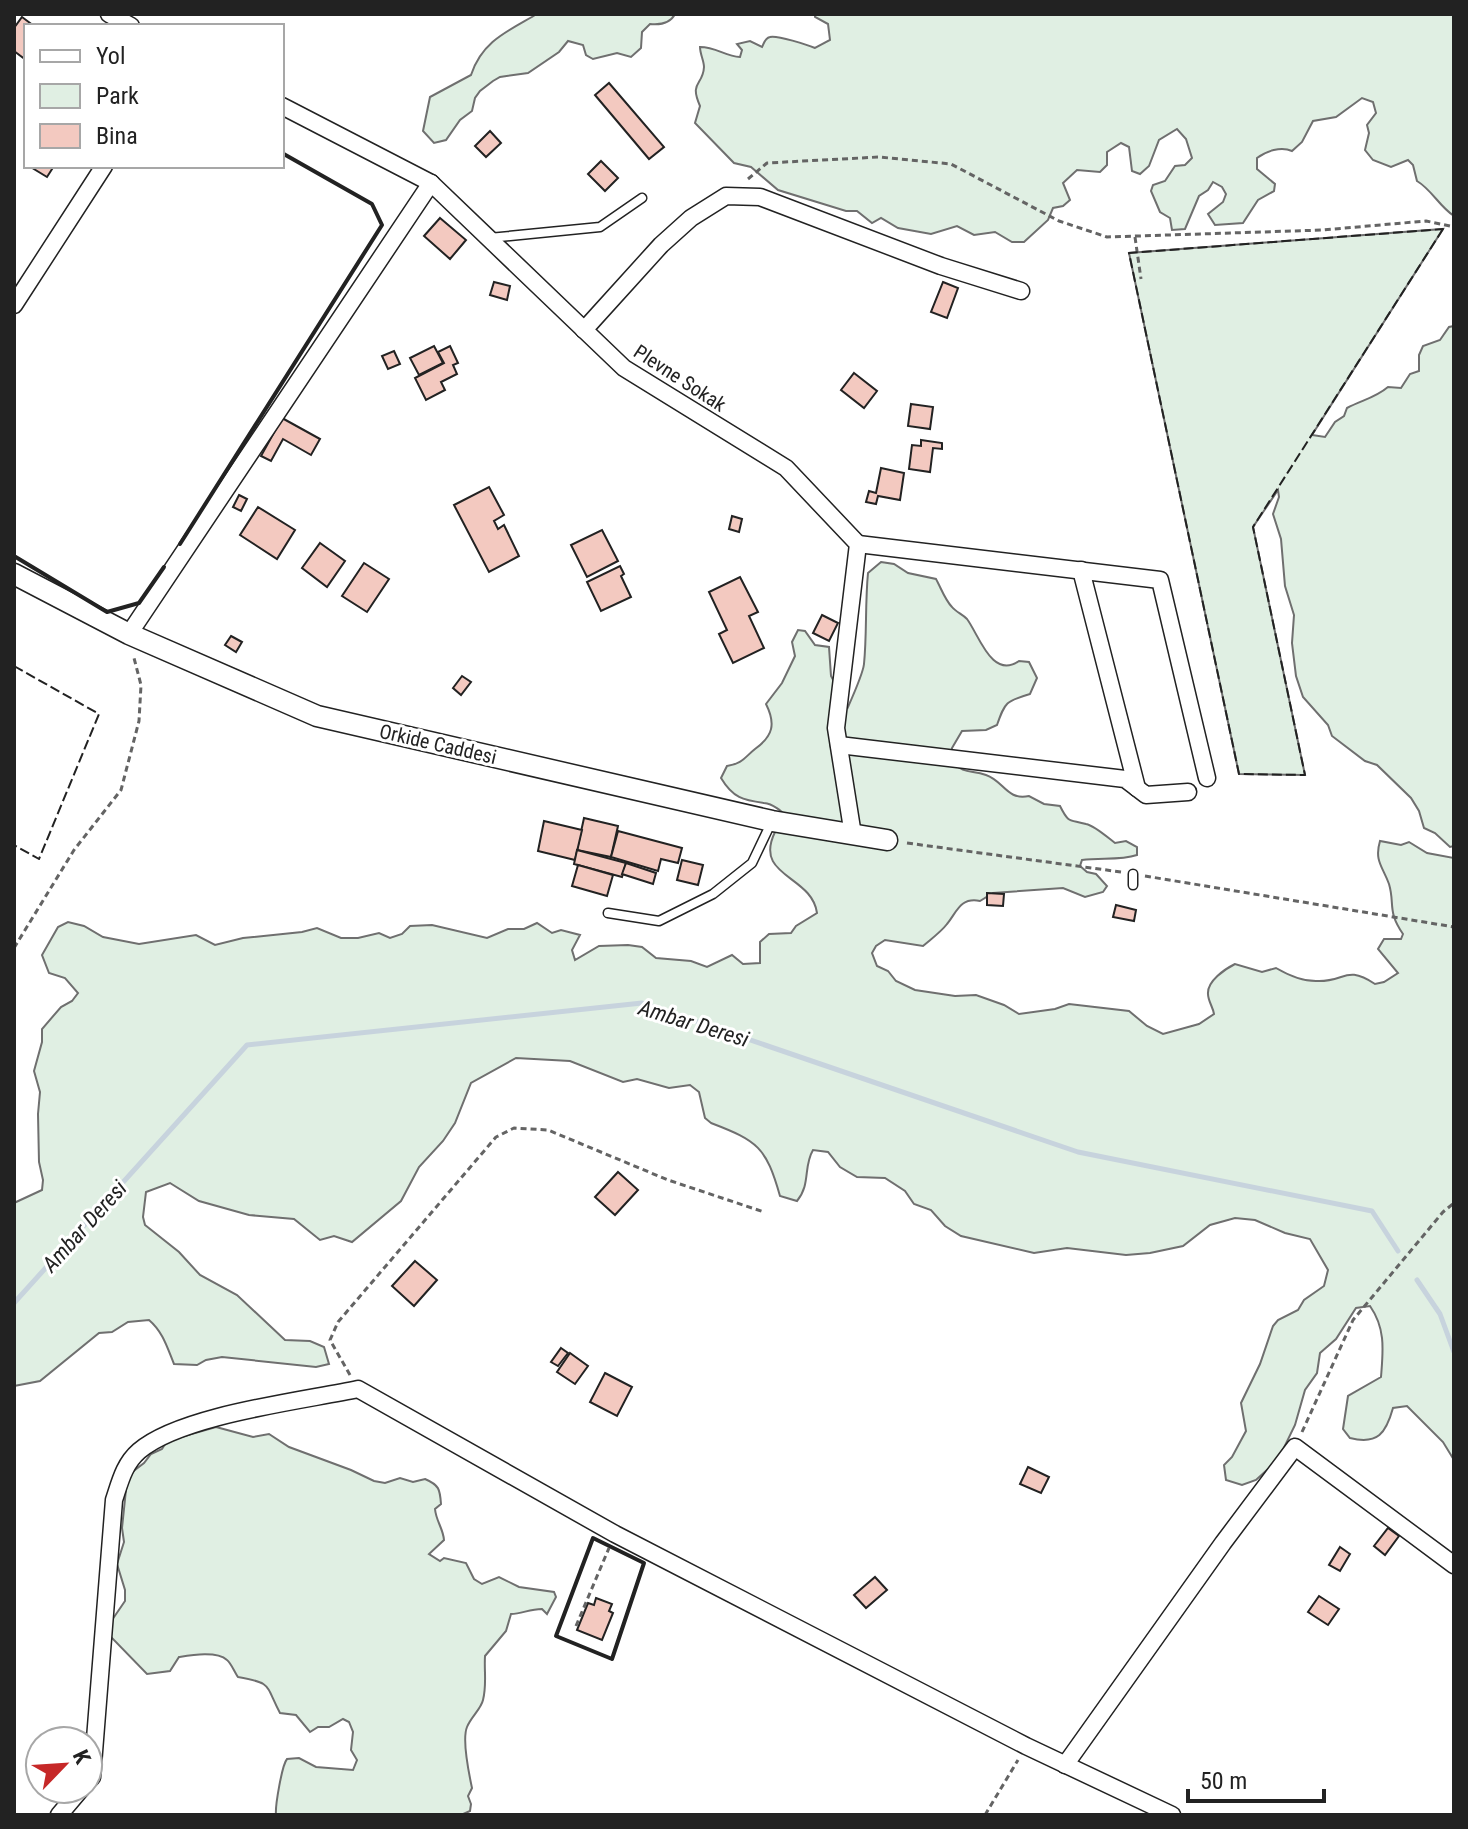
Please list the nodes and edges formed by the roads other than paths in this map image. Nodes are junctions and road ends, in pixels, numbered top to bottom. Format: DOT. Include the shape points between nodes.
graph roads {
  1 [pos="109,14"];
  2 [pos="127,24"];
  3 [pos="284,107"];
  4 [pos="103,168"];
  5 [pos="431,183"];
  6 [pos="642,198"];
  7 [pos="488,238"];
  8 [pos="21,279"];
  9 [pos="1021,291"];
  10 [pos="14,305"];
  11 [pos="584,330"];
  12 [pos="858,544"];
  13 [pos="1081,570"];
  14 [pos="14,574"];
  15 [pos="129,634"];
  16 [pos="839,745"];
  17 [pos="1207,778"];
  18 [pos="1137,788"];
  19 [pos="1188,792"];
  20 [pos="772,821"];
  21 [pos="853,835"];
  22 [pos="887,840"];
  23 [pos="1133,874"];
  24 [pos="1133,885"];
  25 [pos="608,913"];
  26 [pos="1454,1565"];
  27 [pos="96,1725"];
  28 [pos="1065,1765"];
  29 [pos="1172,1815"];
  1 -- 2 [label="street"];
  3 -- 5 [label="street, Plevne Sokak"];
  4 -- 8 [label="street"];
  5 -- 7 [label="street, Plevne Sokak"];
  5 -- 15 [label="street"];
  6 -- 7 [label="lane" via="600,227"];
  7 -- 11 [label="street, Plevne Sokak"];
  8 -- 10 [label="street"];
  9 -- 11 [label="street" via="760,197 726,196 661,245"];
  11 -- 12 [label="street, Plevne Sokak" via="624,368 786,468"];
  12 -- 13 [label="street"];
  12 -- 16 [label="street" via="836,728"];
  13 -- 17 [label="street" via="1160,580"];
  13 -- 18 [label="street"];
  14 -- 15 [label="street, Orkide Caddesi"];
  15 -- 20 [label="street, Orkide Caddesi" via="317,716"];
  16 -- 18 [label="street" via="1125,779"];
  16 -- 21 [label="street"];
  18 -- 19 [label="street" via="1146,795"];
  20 -- 21 [label="street, Orkide Caddesi"];
  20 -- 25 [label="lane" via="752,863 713,894 659,921"];
  21 -- 22 [label="street, Orkide Caddesi"];
  23 -- 24 [label="lane"];
  26 -- 28 [label="street" via="1295,1447"];
  27 -- 28 [label="street" via="114,1500 123,1472 138,1452 214,1418 358,1389 615,1534"];
  28 -- 29 [label="street"];
}
